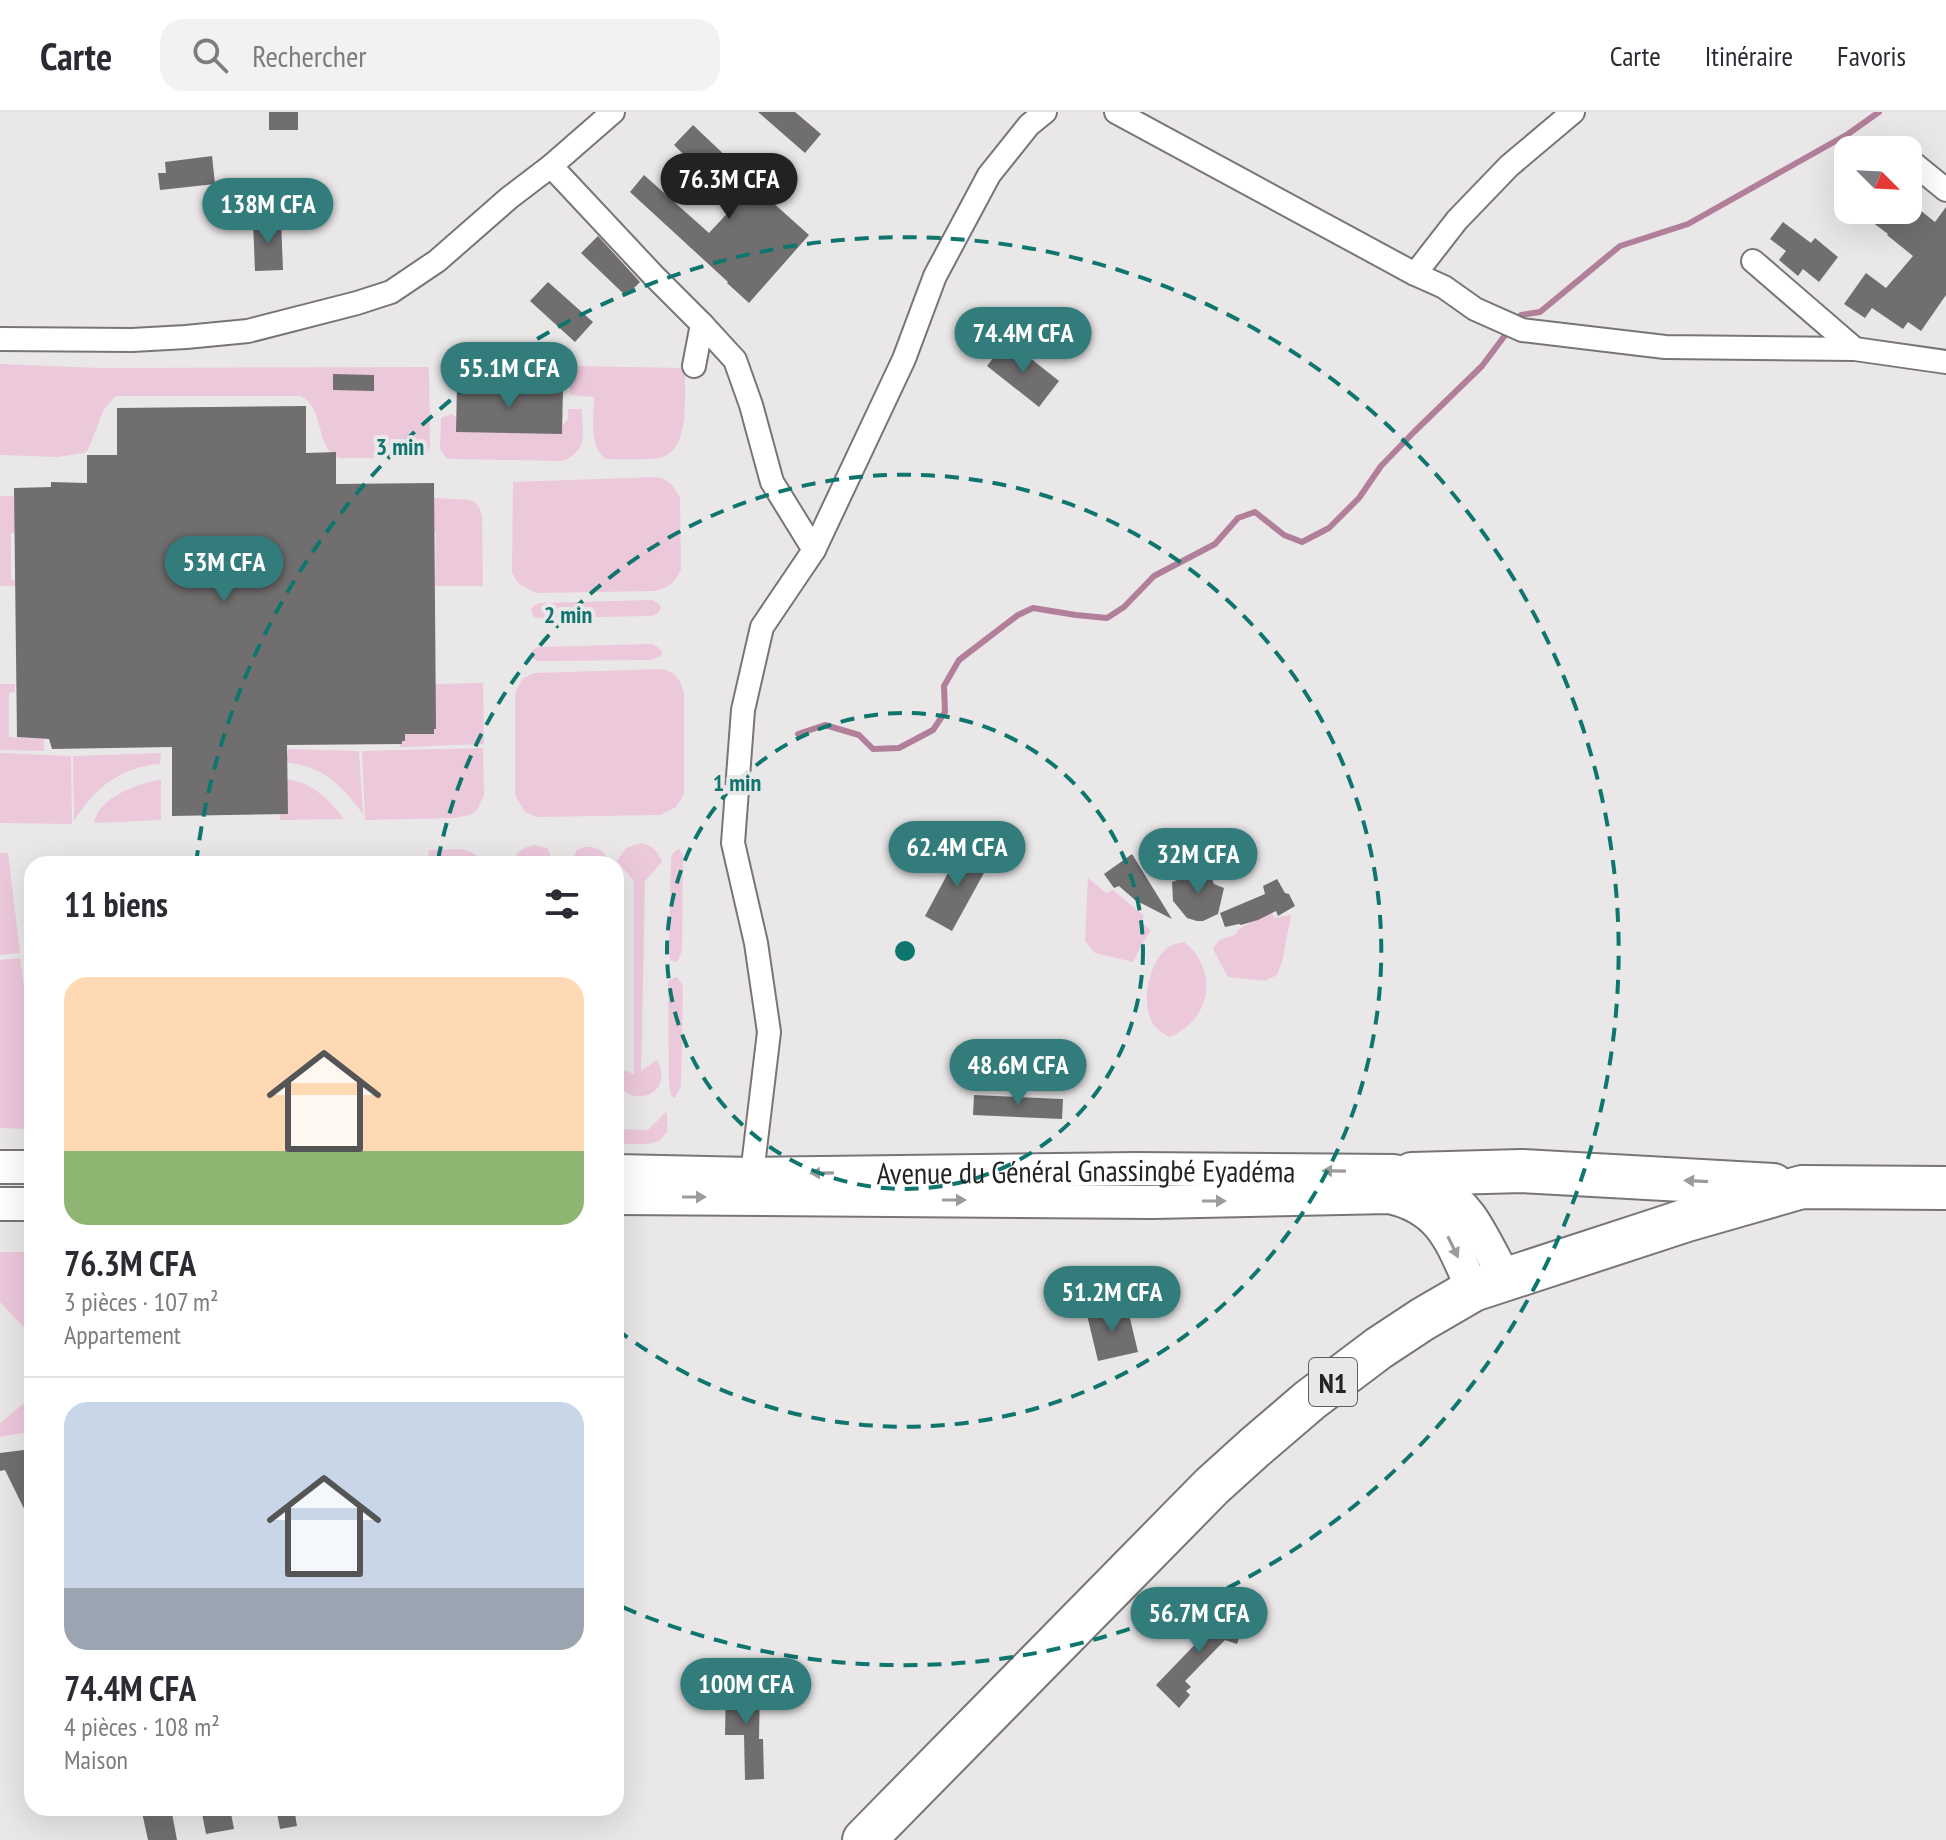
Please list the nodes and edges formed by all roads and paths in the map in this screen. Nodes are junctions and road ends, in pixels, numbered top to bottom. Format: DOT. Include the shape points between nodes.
graph roads {
  1 [pos="613,112"];
  2 [pos="1045,112"];
  3 [pos="1116,112"];
  4 [pos="1573,112"];
  5 [pos="551,166"];
  6 [pos="1922,170"];
  7 [pos="1946,190"];
  8 [pos="1753,261"];
  9 [pos="1415,274"];
  10 [pos="702,324"];
  11 [pos="0,339"];
  12 [pos="1855,349"];
  13 [pos="1946,362"];
  14 [pos="694,366"];
  15 [pos="814,550"];
  16 [pos="0,1167"];
  17 [pos="24,1167"];
  18 [pos="1136,1169"];
  19 [pos="624,1171"];
  20 [pos="752,1174"];
  21 [pos="1412,1174"];
  22 [pos="1802,1187"];
  23 [pos="1946,1188"];
  24 [pos="624,1198"];
  25 [pos="1133,1201"];
  26 [pos="0,1204"];
  27 [pos="24,1204"];
  28 [pos="1489,1284"];
  29 [pos="864,1840"];
  1 -- 5 [label="street"];
  2 -- 15 [label="street" via="989,175 935,276 904,359"];
  3 -- 9 [label="street"];
  4 -- 9 [label="street" via="1509,166"];
  5 -- 10 [label="street"];
  5 -- 11 [label="street" via="412,279 357,303 248,331 132,340"];
  6 -- 7 [label="street"];
  8 -- 12 [label="street"];
  9 -- 12 [label="street" via="1522,330 1665,347"];
  10 -- 14 [label="street"];
  10 -- 15 [label="street" via="735,360 772,482"];
  12 -- 13 [label="street"];
  15 -- 20 [label="street" via="762,627 743,710 733,843 769,1032"];
  16 -- 17 [label="main road"];
  18 -- 20 [label="main road, Avenue du Général Gnassingbé Eyadéma, one-way"];
  21 -- 18 [label="main road, Avenue du Général Gnassingbé Eyadéma, one-way"];
  18 -- 25 [label="main road"];
  19 -- 20 [label="main road, Avenue du Général Gnassingbé Eyadéma"];
  22 -- 21 [label="highway, one-way" via="1522,1171"];
  21 -- 28 [label="main road, Avenue du Général Gnassingbé Eyadéma" via="1442,1188 1470,1215"];
  22 -- 23 [label="highway, N1"];
  22 -- 28 [label="highway, N1"];
  24 -- 25 [label="main road, Avenue du Général Gnassingbé Eyadéma, one-way"];
  25 -- 28 [label="main road, Avenue du Général Gnassingbé Eyadéma, one-way" via="1408,1201 1426,1212"];
  26 -- 27 [label="main road"];
  28 -- 29 [label="highway, N1" via="1379,1348 1254,1448"];
}
